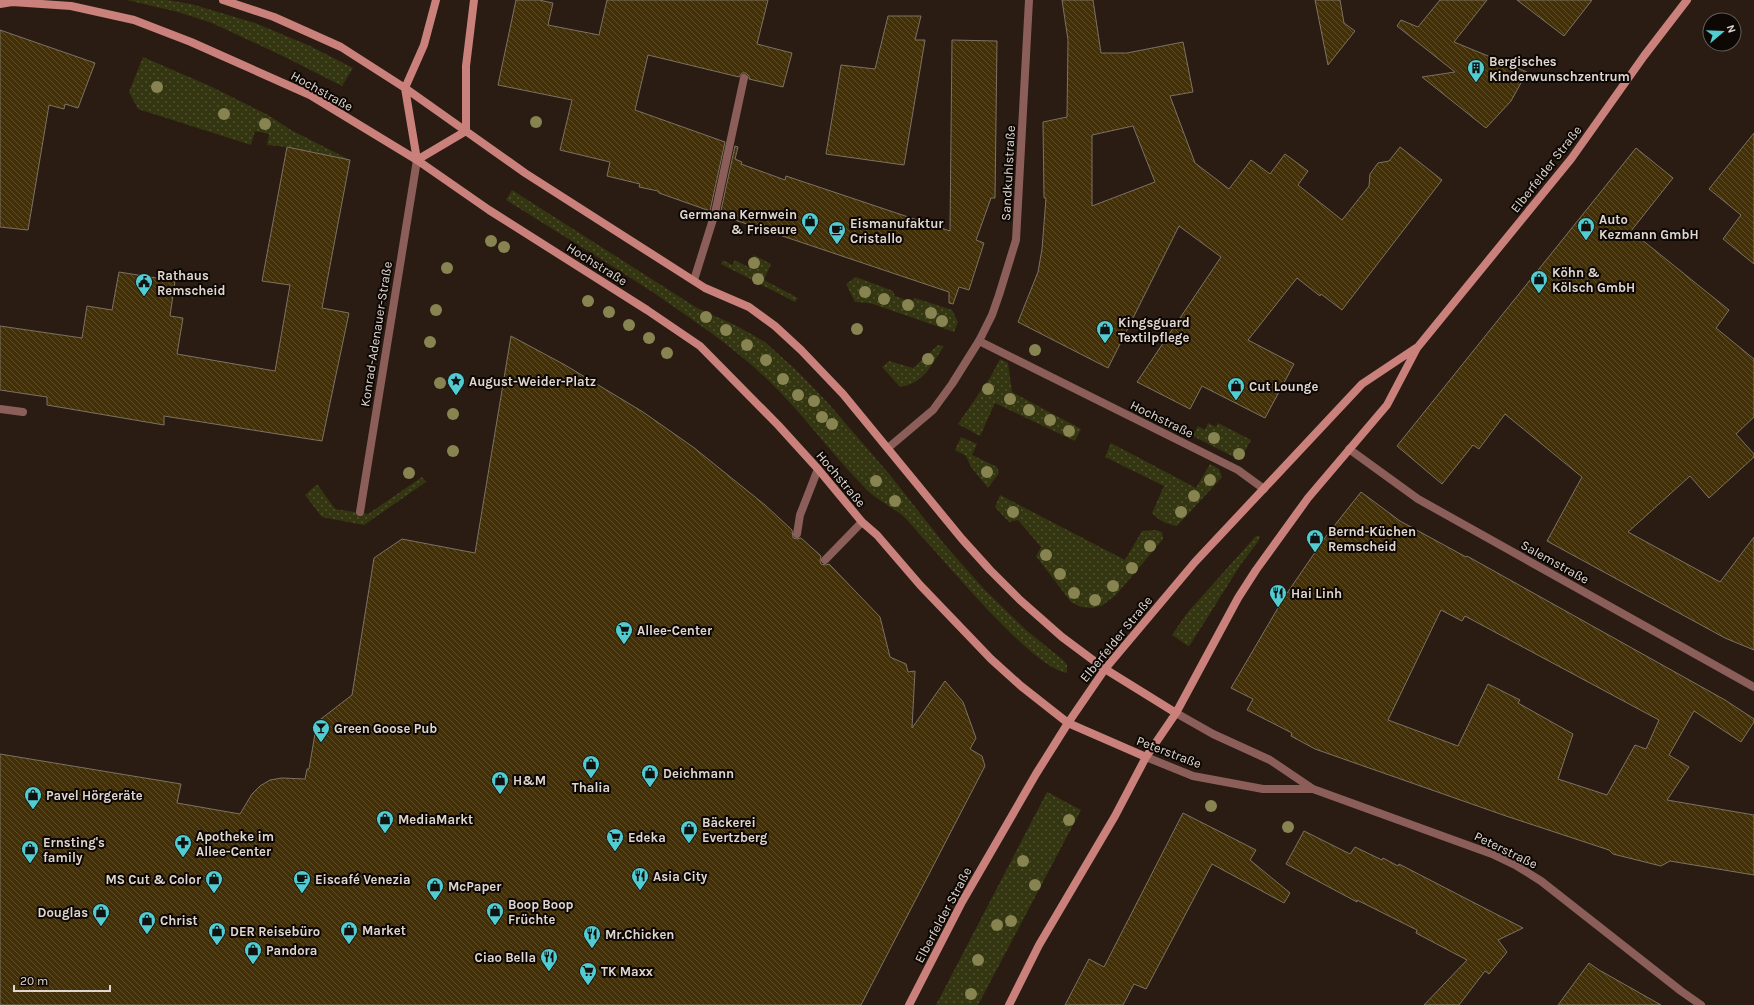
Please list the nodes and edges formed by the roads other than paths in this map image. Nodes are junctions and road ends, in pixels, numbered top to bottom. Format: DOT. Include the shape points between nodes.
graph roads {
  1 [pos="223,0"];
  2 [pos="436,0"];
  3 [pos="474,0"];
  4 [pos="1030,0"];
  5 [pos="1687,0"];
  6 [pos="0,4"];
  7 [pos="744,78"];
  8 [pos="405,88"];
  9 [pos="466,131"];
  10 [pos="417,160"];
  11 [pos="694,280"];
  12 [pos="979,341"];
  13 [pos="1417,348"];
  14 [pos="0,409"];
  15 [pos="23,412"];
  16 [pos="888,448"];
  17 [pos="1349,449"];
  18 [pos="818,469"];
  19 [pos="1264,489"];
  20 [pos="360,512"];
  21 [pos="862,522"];
  22 [pos="797,534"];
  23 [pos="825,560"];
  24 [pos="1105,669"];
  25 [pos="1754,687"];
  26 [pos="1176,713"];
  27 [pos="1068,723"];
  28 [pos="1146,757"];
  29 [pos="1313,789"];
  30 [pos="909,1005"];
  31 [pos="1009,1005"];
  32 [pos="1701,1005"];
  1 -- 8 [label="street" via="274,17 341,47"];
  2 -- 8 [label="street" via="424,45"];
  3 -- 9 [label="street" via="466,66"];
  4 -- 12 [label="street, Sandkuhlstraße" via="1016,240 992,315"];
  5 -- 13 [label="street, Elberfelder Straße" via="1571,159"];
  6 -- 10 [label="street, Hochstraße" via="12,2 71,6 134,20 191,42 310,95"];
  7 -- 11 [label="street" via="715,213"];
  8 -- 9 [label="street"];
  8 -- 10 [label="street"];
  9 -- 10 [label="street"];
  9 -- 11 [label="street" via="524,173"];
  10 -- 18 [label="street, Hochstraße" via="489,210 700,346"];
  10 -- 20 [label="street, Konrad-Adenauer-Straße"];
  11 -- 16 [label="street" via="705,288 749,307 775,326 843,394"];
  12 -- 16 [label="street" via="933,410"];
  12 -- 19 [label="street, Hochstraße" via="1238,470"];
  13 -- 17 [label="street, Elberfelder Straße" via="1387,405"];
  13 -- 19 [label="street, Elberfelder Straße" via="1362,384"];
  14 -- 15 [label="street"];
  16 -- 24 [label="street" via="990,570 1062,637"];
  17 -- 25 [label="street, Salemstraße" via="1418,499"];
  17 -- 26 [label="street, Elberfelder Straße" via="1308,498 1256,570 1238,598"];
  18 -- 21 [label="street, Hochstraße"];
  18 -- 22 [label="street" via="800,514"];
  19 -- 24 [label="street, Elberfelder Straße" via="1195,562"];
  21 -- 23 [label="street"];
  21 -- 27 [label="street, Hochstraße" via="878,535 920,585 990,659"];
  24 -- 26 [label="street"];
  24 -- 27 [label="street, Elberfelder Straße"];
  26 -- 28 [label="street, Elberfelder Straße"];
  26 -- 29 [label="street, Peterstraße" via="1270,760"];
  27 -- 28 [label="street, Peterstraße"];
  27 -- 30 [label="street, Elberfelder Straße" via="962,902"];
  28 -- 29 [label="street, Peterstraße" via="1193,776 1263,789"];
  28 -- 31 [label="street, Elberfelder Straße" via="1115,816 1039,945"];
  29 -- 32 [label="street, Peterstraße" via="1465,843 1517,866 1541,880 1681,992"];
}
